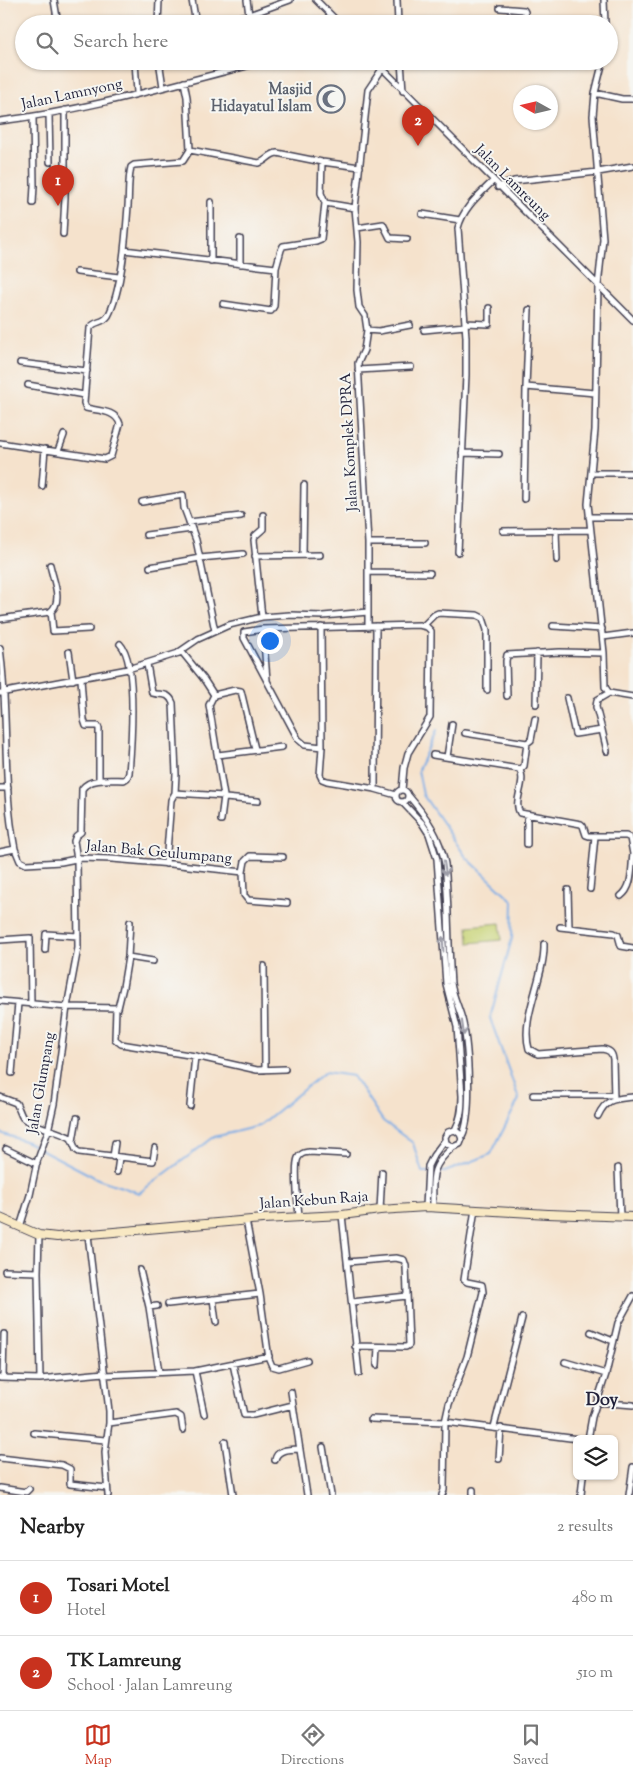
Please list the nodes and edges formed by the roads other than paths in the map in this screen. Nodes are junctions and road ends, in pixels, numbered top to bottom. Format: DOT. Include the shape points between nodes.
graph roads {
  1 [pos="54,0"];
  2 [pos="159,0"];
  3 [pos="192,0"];
  4 [pos="246,0"];
  5 [pos="290,0"];
  6 [pos="316,0"];
  7 [pos="397,0"];
  8 [pos="604,0"];
  9 [pos="500,8"];
  10 [pos="56,15"];
  11 [pos="158,15"];
  12 [pos="194,15"];
  13 [pos="249,15"];
  14 [pos="331,15"];
  15 [pos="398,15"];
  16 [pos="525,15"];
  17 [pos="604,15"];
  18 [pos="136,70"];
  19 [pos="160,70"];
  20 [pos="231,70"];
  21 [pos="381,70"];
  22 [pos="383,70"];
  23 [pos="402,70"];
  24 [pos="601,70"];
  25 [pos="184,82"];
  26 [pos="163,87"];
  27 [pos="403,91"];
  28 [pos="137,93"];
  29 [pos="595,93"];
  30 [pos="633,99"];
  31 [pos="65,110"];
  32 [pos="49,114"];
  33 [pos="33,117"];
  34 [pos="0,121"];
  35 [pos="190,150"];
  36 [pos="50,162"];
  37 [pos="322,162"];
  38 [pos="633,166"];
  39 [pos="360,167"];
  40 [pos="598,172"];
  41 [pos="493,181"];
  42 [pos="498,187"];
  43 [pos="211,202"];
  44 [pos="33,203"];
  45 [pos="325,203"];
  46 [pos="355,208"];
  47 [pos="422,214"];
  48 [pos="460,220"];
  49 [pos="357,228"];
  50 [pos="63,234"];
  51 [pos="240,239"];
  52 [pos="407,239"];
  53 [pos="124,250"];
  54 [pos="211,261"];
  55 [pos="240,264"];
  56 [pos="276,268"];
  57 [pos="77,272"];
  58 [pos="119,277"];
  59 [pos="598,286"];
  60 [pos="222,304"];
  61 [pos="489,308"];
  62 [pos="529,310"];
  63 [pos="633,320"];
  64 [pos="410,325"];
  65 [pos="465,325"];
  66 [pos="367,330"];
  67 [pos="424,330"];
  68 [pos="20,362"];
  69 [pos="411,367"];
  70 [pos="358,370"];
  71 [pos="87,371"];
  72 [pos="28,385"];
  73 [pos="526,387"];
  74 [pos="595,393"];
  75 [pos="84,395"];
  76 [pos="64,435"];
  77 [pos="0,443"];
  78 [pos="45,449"];
  79 [pos="58,451"];
  80 [pos="462,453"];
  81 [pos="499,454"];
  82 [pos="590,473"];
  83 [pos="633,473"];
  84 [pos="304,485"];
  85 [pos="42,486"];
  86 [pos="524,499"];
  87 [pos="142,502"];
  88 [pos="263,515"];
  89 [pos="241,516"];
  90 [pos="589,517"];
  91 [pos="633,517"];
  92 [pos="189,522"];
  93 [pos="192,529"];
  94 [pos="556,530"];
  95 [pos="590,530"];
  96 [pos="503,531"];
  97 [pos="146,535"];
  98 [pos="368,543"];
  99 [pos="425,543"];
  100 [pos="458,552"];
  101 [pos="243,554"];
  102 [pos="303,555"];
  103 [pos="320,555"];
  104 [pos="255,556"];
  105 [pos="200,558"];
  106 [pos="557,560"];
  107 [pos="50,565"];
  108 [pos="150,567"];
  109 [pos="368,572"];
  110 [pos="430,572"];
  111 [pos="51,611"];
  112 [pos="368,612"];
  113 [pos="262,617"];
  114 [pos="0,619"];
  115 [pos="376,626"];
  116 [pos="424,626"];
  117 [pos="553,626"];
  118 [pos="321,627"];
  119 [pos="368,627"];
  120 [pos="89,629"];
  121 [pos="263,629"];
  122 [pos="602,629"];
  123 [pos="214,632"];
  124 [pos="633,632"];
  125 [pos="603,637"];
  126 [pos="120,644"];
  127 [pos="0,648"];
  128 [pos="69,652"];
  129 [pos="179,652"];
  130 [pos="537,653"];
  131 [pos="604,653"];
  132 [pos="147,664"];
  133 [pos="128,669"];
  134 [pos="81,679"];
  135 [pos="73,680"];
  136 [pos="267,683"];
  137 [pos="487,690"];
  138 [pos="2,693"];
  139 [pos="609,693"];
  140 [pos="214,695"];
  141 [pos="507,696"];
  142 [pos="568,698"];
  143 [pos="633,698"];
  144 [pos="536,704"];
  145 [pos="535,719"];
  146 [pos="452,724"];
  147 [pos="602,730"];
  148 [pos="465,733"];
  149 [pos="527,743"];
  150 [pos="282,747"];
  151 [pos="322,747"];
  152 [pos="255,749"];
  153 [pos="607,751"];
  154 [pos="432,754"];
  155 [pos="218,755"];
  156 [pos="447,757"];
  157 [pos="520,770"];
  158 [pos="99,780"];
  159 [pos="0,788"];
  160 [pos="8,788"];
  161 [pos="375,789"];
  162 [pos="402,790"];
  163 [pos="175,793"];
  164 [pos="396,795"];
  165 [pos="408,795"];
  166 [pos="225,797"];
  167 [pos="258,801"];
  168 [pos="402,802"];
  169 [pos="527,815"];
  170 [pos="221,820"];
  171 [pos="595,836"];
  172 [pos="526,844"];
  173 [pos="15,849"];
  174 [pos="0,852"];
  175 [pos="633,854"];
  176 [pos="283,857"];
  177 [pos="77,859"];
  178 [pos="166,864"];
  179 [pos="243,872"];
  180 [pos="447,884"];
  181 [pos="440,885"];
  182 [pos="568,890"];
  183 [pos="590,890"];
  184 [pos="620,896"];
  185 [pos="287,903"];
  186 [pos="130,922"];
  187 [pos="560,927"];
  188 [pos="569,928"];
  189 [pos="78,936"];
  190 [pos="0,940"];
  191 [pos="544,944"];
  192 [pos="633,948"];
  193 [pos="45,950"];
  194 [pos="128,957"];
  195 [pos="153,962"];
  196 [pos="448,963"];
  197 [pos="264,966"];
  198 [pos="0,1001"];
  199 [pos="18,1003"];
  200 [pos="31,1005"];
  201 [pos="67,1007"];
  202 [pos="116,1008"];
  203 [pos="195,1056"];
  204 [pos="285,1069"];
  205 [pos="265,1070"];
  206 [pos="12,1073"];
  207 [pos="533,1095"];
  208 [pos="614,1097"];
  209 [pos="633,1097"];
  210 [pos="0,1098"];
  211 [pos="190,1106"];
  212 [pos="598,1116"];
  213 [pos="77,1118"];
  214 [pos="48,1130"];
  215 [pos="455,1130"];
  216 [pos="462,1136"];
  217 [pos="445,1140"];
  218 [pos="73,1142"];
  219 [pos="115,1144"];
  220 [pos="452,1147"];
  221 [pos="155,1148"];
  222 [pos="6,1149"];
  223 [pos="346,1154"];
  224 [pos="116,1157"];
  225 [pos="37,1164"];
  226 [pos="618,1168"];
  227 [pos="117,1172"];
  228 [pos="382,1172"];
  229 [pos="430,1183"];
  230 [pos="429,1207"];
  231 [pos="476,1209"];
  232 [pos="380,1210"];
  233 [pos="342,1215"];
  234 [pos="299,1216"];
  235 [pos="620,1217"];
  236 [pos="633,1217"];
  237 [pos="0,1218"];
  238 [pos="246,1220"];
  239 [pos="20,1228"];
  240 [pos="39,1235"];
  241 [pos="88,1236"];
  242 [pos="348,1262"];
  243 [pos="140,1270"];
  244 [pos="5,1271"];
  245 [pos="38,1272"];
  246 [pos="260,1294"];
  247 [pos="407,1296"];
  248 [pos="633,1296"];
  249 [pos="213,1299"];
  250 [pos="352,1302"];
  251 [pos="168,1304"];
  252 [pos="157,1306"];
  253 [pos="149,1307"];
  254 [pos="625,1310"];
  255 [pos="633,1312"];
  256 [pos="522,1318"];
  257 [pos="216,1322"];
  258 [pos="591,1332"];
  259 [pos="4,1334"];
  260 [pos="613,1342"];
  261 [pos="355,1346"];
  262 [pos="378,1348"];
  263 [pos="269,1356"];
  264 [pos="307,1360"];
  265 [pos="564,1362"];
  266 [pos="234,1364"];
  267 [pos="377,1366"];
  268 [pos="195,1371"];
  269 [pos="159,1372"];
  270 [pos="359,1373"];
  271 [pos="104,1374"];
  272 [pos="606,1374"];
  273 [pos="2,1378"];
  274 [pos="40,1379"];
  275 [pos="291,1392"];
  276 [pos="597,1402"];
  277 [pos="293,1405"];
  278 [pos="633,1405"];
  279 [pos="204,1414"];
  280 [pos="371,1419"];
  281 [pos="445,1422"];
  282 [pos="109,1423"];
  283 [pos="494,1427"];
  284 [pos="501,1428"];
  285 [pos="183,1430"];
  286 [pos="34,1433"];
  287 [pos="589,1435"];
  288 [pos="573,1438"];
  289 [pos="106,1440"];
  290 [pos="225,1442"];
  291 [pos="322,1448"];
  292 [pos="300,1449"];
  293 [pos="0,1458"];
  294 [pos="498,1459"];
  295 [pos="275,1460"];
  296 [pos="633,1467"];
  297 [pos="583,1480"];
  298 [pos="0,1488"];
  299 [pos="107,1488"];
  300 [pos="29,1489"];
  301 [pos="108,1495"];
  302 [pos="233,1495"];
  303 [pos="307,1495"];
  304 [pos="331,1495"];
  305 [pos="442,1495"];
  306 [pos="581,1495"];
  307 [pos="629,1495"];
  1 -- 10 [label="street"];
  2 -- 11 [label="street"];
  3 -- 12 [label="street"];
  4 -- 13 [label="street"];
  5 -- 13 [label="street"];
  6 -- 14 [label="street"];
  7 -- 15 [label="street"];
  8 -- 17 [label="street"];
  9 -- 16 [label="street" via="524,10"];
  18 -- 28 [label="street"];
  19 -- 26 [label="street"];
  20 -- 25 [label="street, Jalan Lamnyong"];
  21 -- 39 [label="street" via="368,90"];
  22 -- 27 [label="street, Jalan Lamreung"];
  23 -- 27 [label="street"];
  24 -- 29 [label="street"];
  25 -- 26 [label="street, Jalan Lamnyong"];
  25 -- 35 [label="street"];
  26 -- 28 [label="street, Jalan Lamnyong"];
  27 -- 41 [label="street, Jalan Lamreung"];
  28 -- 31 [label="street, Jalan Lamnyong"];
  29 -- 30 [label="street"];
  29 -- 40 [label="street" via="593,116"];
  31 -- 32 [label="street, Jalan Lamnyong"];
  31 -- 50 [label="street"];
  32 -- 33 [label="street, Jalan Lamnyong"];
  32 -- 36 [label="street"];
  33 -- 34 [label="street, Jalan Lamnyong"];
  33 -- 44 [label="street"];
  35 -- 37 [label="street" via="259,164 277,153"];
  35 -- 53 [label="street" via="183,161 131,167"];
  37 -- 39 [label="street"];
  37 -- 45 [label="street" via="321,193"];
  38 -- 40 [label="street"];
  39 -- 46 [label="street"];
  40 -- 42 [label="street" via="514,182"];
  40 -- 59 [label="street" via="603,239"];
  41 -- 42 [label="street, Jalan Lamreung"];
  41 -- 48 [label="street" via="466,208"];
  42 -- 59 [label="street, Jalan Lamreung"];
  43 -- 54 [label="street"];
  45 -- 46 [label="street"];
  45 -- 56 [label="street" via="319,240 283,246"];
  46 -- 49 [label="street"];
  47 -- 48 [label="street"];
  48 -- 65 [label="street"];
  49 -- 52 [label="street" via="382,224 390,238"];
  49 -- 66 [label="street" via="357,290"];
  51 -- 55 [label="street"];
  53 -- 54 [label="street"];
  53 -- 58 [label="street"];
  54 -- 55 [label="street"];
  55 -- 56 [label="street"];
  56 -- 60 [label="street" via="271,311"];
  57 -- 58 [label="street"];
  58 -- 71 [label="street" via="106,318 90,328"];
  59 -- 63 [label="street, Jalan Lamreung"];
  59 -- 74 [label="street"];
  61 -- 65 [label="street" via="489,324"];
  62 -- 73 [label="street"];
  64 -- 66 [label="street"];
  65 -- 67 [label="street"];
  65 -- 80 [label="street"];
  66 -- 70 [label="street, Jalan Komplek DPRA"];
  68 -- 71 [label="street"];
  69 -- 70 [label="street"];
  70 -- 98 [label="street, Jalan Komplek DPRA"];
  71 -- 75 [label="street"];
  72 -- 75 [label="street"];
  73 -- 74 [label="street"];
  73 -- 86 [label="street"];
  74 -- 82 [label="street"];
  75 -- 79 [label="street" via="86,408 110,413 118,419 120,424 111,456 105,459"];
  76 -- 79 [label="street"];
  77 -- 78 [label="street"];
  78 -- 79 [label="street"];
  78 -- 85 [label="street"];
  80 -- 81 [label="street"];
  80 -- 100 [label="street"];
  82 -- 83 [label="street"];
  82 -- 90 [label="street"];
  84 -- 102 [label="street"];
  87 -- 92 [label="street" via="183,495"];
  88 -- 104 [label="street" via="263,529 255,536"];
  89 -- 92 [label="street"];
  90 -- 91 [label="street"];
  90 -- 95 [label="street"];
  92 -- 93 [label="street"];
  93 -- 97 [label="street"];
  93 -- 105 [label="street"];
  94 -- 95 [label="street"];
  94 -- 96 [label="street"];
  94 -- 106 [label="street"];
  95 -- 122 [label="street"];
  98 -- 99 [label="street"];
  98 -- 109 [label="street, Jalan Komplek DPRA"];
  101 -- 105 [label="street"];
  102 -- 103 [label="street"];
  102 -- 104 [label="street"];
  104 -- 113 [label="street"];
  105 -- 108 [label="street"];
  105 -- 123 [label="street"];
  107 -- 111 [label="street" via="58,600"];
  109 -- 110 [label="street"];
  109 -- 112 [label="street, Jalan Komplek DPRA"];
  111 -- 114 [label="street"];
  111 -- 120 [label="street" via="53,631"];
  112 -- 113 [label="street"];
  112 -- 119 [label="street, Jalan Komplek DPRA"];
  113 -- 123 [label="street"];
  115 -- 116 [label="street"];
  115 -- 119 [label="street"];
  115 -- 161 [label="street"];
  116 -- 137 [label="street" via="438,613 483,618"];
  116 -- 162 [label="street" via="431,635 430,717 408,754"];
  117 -- 122 [label="street"];
  118 -- 119 [label="street"];
  118 -- 121 [label="street"];
  118 -- 151 [label="street"];
  121 -- 136 [label="street"];
  121 -- 136 [label="street" via="246,631 244,636"];
  122 -- 125 [label="street"];
  123 -- 129 [label="street"];
  124 -- 125 [label="street"];
  125 -- 131 [label="street"];
  126 -- 133 [label="street"];
  127 -- 138 [label="street"];
  128 -- 135 [label="street"];
  129 -- 132 [label="street"];
  129 -- 140 [label="street" via="186,656"];
  130 -- 131 [label="street"];
  130 -- 141 [label="street" via="507,655"];
  130 -- 144 [label="street"];
  131 -- 139 [label="street" via="604,687"];
  132 -- 133 [label="street"];
  132 -- 163 [label="street" via="152,693 166,694 173,703"];
  133 -- 134 [label="street"];
  133 -- 158 [label="street" via="133,729 127,778"];
  134 -- 135 [label="street"];
  134 -- 158 [label="street" via="86,726 98,726 99,729"];
  135 -- 138 [label="street"];
  136 -- 151 [label="street" via="298,739 305,745"];
  138 -- 160 [label="street"];
  139 -- 143 [label="street"];
  139 -- 147 [label="street" via="597,700"];
  140 -- 152 [label="street" via="241,691"];
  140 -- 155 [label="street" via="209,704"];
  142 -- 147 [label="street" via="576,734"];
  145 -- 149 [label="street" via="532,740"];
  146 -- 156 [label="street"];
  147 -- 153 [label="street"];
  148 -- 149 [label="street"];
  149 -- 157 [label="street" via="524,766"];
  150 -- 152 [label="street"];
  151 -- 161 [label="street" via="322,779"];
  152 -- 155 [label="street"];
  154 -- 156 [label="street"];
  155 -- 166 [label="street"];
  156 -- 157 [label="street"];
  157 -- 169 [label="street" via="518,810"];
  158 -- 177 [label="street, Jalan Glumpang" via="82,789 81,832 74,842"];
  159 -- 160 [label="street"];
  160 -- 173 [label="street"];
  161 -- 164 [label="street"];
  162 -- 164 [label="street"];
  162 -- 165 [label="street"];
  163 -- 166 [label="street"];
  163 -- 178 [label="street" via="170,800"];
  164 -- 168 [label="street"];
  165 -- 168 [label="street"];
  165 -- 180 [label="street, one-way" via="425,814 442,850"];
  166 -- 167 [label="street"];
  166 -- 170 [label="street"];
  168 -- 181 [label="street" via="428,834 437,859"];
  169 -- 171 [label="street" via="581,824 587,836"];
  169 -- 172 [label="street"];
  171 -- 175 [label="street" via="628,837"];
  171 -- 183 [label="street"];
  173 -- 174 [label="street"];
  173 -- 177 [label="street, Jalan Bak Geulumpang" via="20,861 26,864"];
  175 -- 184 [label="street" via="630,883"];
  176 -- 179 [label="street, Jalan Bak Geulumpang" via="250,856 245,861"];
  177 -- 178 [label="street, Jalan Bak Geulumpang"];
  177 -- 189 [label="street, Jalan Glumpang"];
  178 -- 179 [label="street, Jalan Bak Geulumpang"];
  179 -- 185 [label="street" via="244,895 248,900"];
  180 -- 181 [label="street"];
  180 -- 196 [label="street"];
  196 -- 181 [label="street, one-way"];
  182 -- 188 [label="street"];
  186 -- 194 [label="street"];
  187 -- 188 [label="street"];
  188 -- 192 [label="street" via="614,933 618,935 620,946"];
  189 -- 193 [label="street" via="46,934"];
  189 -- 201 [label="street, Jalan Glumpang"];
  190 -- 200 [label="street" via="30,938"];
  191 -- 208 [label="street" via="543,964 529,1020 529,1050 538,1054 608,1050 613,1059"];
  194 -- 195 [label="street"];
  194 -- 202 [label="street"];
  196 -- 215 [label="street" via="448,995 457,1027 462,1096 461,1116"];
  196 -- 216 [label="street, one-way" via="452,990 463,1023 467,1068 468,1119"];
  197 -- 205 [label="street"];
  198 -- 199 [label="street"];
  199 -- 200 [label="street"];
  199 -- 206 [label="street"];
  200 -- 201 [label="street"];
  201 -- 202 [label="street"];
  201 -- 214 [label="street, Jalan Glumpang"];
  202 -- 203 [label="street" via="116,1042"];
  203 -- 205 [label="street"];
  203 -- 211 [label="street"];
  204 -- 205 [label="street"];
  207 -- 208 [label="street"];
  208 -- 209 [label="street"];
  208 -- 212 [label="street"];
  210 -- 214 [label="street" via="16,1103 28,1122"];
  213 -- 218 [label="street"];
  214 -- 218 [label="street" via="66,1135"];
  214 -- 225 [label="street, Jalan Glumpang"];
  215 -- 216 [label="street"];
  215 -- 217 [label="street" via="448,1132"];
  216 -- 220 [label="street" via="460,1144"];
  217 -- 220 [label="street"];
  217 -- 229 [label="street" via="428,1166"];
  218 -- 224 [label="street" via="79,1152"];
  219 -- 224 [label="street"];
  220 -- 229 [label="street" via="439,1160"];
  221 -- 224 [label="street" via="154,1162"];
  222 -- 225 [label="street"];
  223 -- 234 [label="street" via="308,1152 299,1156"];
  224 -- 227 [label="street"];
  225 -- 239 [label="street, Jalan Glumpang"];
  226 -- 235 [label="street"];
  228 -- 232 [label="street"];
  229 -- 230 [label="street"];
  230 -- 231 [label="street, Jalan Kebun Raja"];
  230 -- 232 [label="street, Jalan Kebun Raja"];
  231 -- 235 [label="street, Jalan Kebun Raja"];
  231 -- 281 [label="street" via="464,1280 482,1285 483,1292 467,1357"];
  232 -- 233 [label="street, Jalan Kebun Raja"];
  233 -- 234 [label="street, Jalan Kebun Raja"];
  233 -- 242 [label="street"];
  234 -- 238 [label="street, Jalan Kebun Raja"];
  235 -- 236 [label="street, Jalan Kebun Raja"];
  237 -- 239 [label="street, Jalan Kebun Raja"];
  238 -- 241 [label="street, Jalan Kebun Raja"];
  238 -- 246 [label="street"];
  239 -- 240 [label="street, Jalan Kebun Raja"];
  240 -- 241 [label="street, Jalan Kebun Raja"];
  240 -- 245 [label="street"];
  241 -- 271 [label="street"];
  242 -- 247 [label="street" via="404,1260"];
  242 -- 250 [label="street"];
  243 -- 253 [label="street"];
  244 -- 245 [label="street"];
  245 -- 274 [label="street"];
  246 -- 249 [label="street"];
  246 -- 263 [label="street"];
  247 -- 250 [label="street"];
  247 -- 262 [label="street" via="409,1345 406,1348"];
  248 -- 254 [label="street"];
  249 -- 251 [label="street"];
  249 -- 257 [label="street"];
  250 -- 261 [label="street"];
  252 -- 253 [label="street"];
  253 -- 269 [label="street"];
  254 -- 255 [label="street"];
  254 -- 260 [label="street"];
  256 -- 283 [label="street"];
  258 -- 260 [label="street"];
  259 -- 273 [label="street"];
  260 -- 272 [label="street"];
  261 -- 262 [label="street"];
  261 -- 270 [label="street"];
  262 -- 267 [label="street"];
  263 -- 264 [label="street" via="276,1368"];
  263 -- 266 [label="street"];
  265 -- 272 [label="street"];
  266 -- 268 [label="street"];
  266 -- 277 [label="street" via="244,1415"];
  268 -- 269 [label="street"];
  268 -- 279 [label="street"];
  269 -- 271 [label="street"];
  271 -- 274 [label="street"];
  271 -- 282 [label="street"];
  272 -- 276 [label="street"];
  273 -- 274 [label="street"];
  275 -- 277 [label="street"];
  276 -- 278 [label="street"];
  276 -- 287 [label="street"];
  277 -- 292 [label="street"];
  280 -- 281 [label="street"];
  281 -- 283 [label="street"];
  281 -- 305 [label="street"];
  282 -- 285 [label="street" via="176,1414 181,1417"];
  282 -- 289 [label="street"];
  283 -- 284 [label="street"];
  284 -- 288 [label="street"];
  284 -- 294 [label="street"];
  286 -- 289 [label="street"];
  289 -- 299 [label="street"];
  290 -- 302 [label="street"];
  291 -- 304 [label="street"];
  292 -- 295 [label="street" via="279,1451"];
  292 -- 303 [label="street"];
  293 -- 299 [label="street" via="62,1465 70,1469 70,1484"];
  296 -- 307 [label="street"];
  297 -- 306 [label="street"];
  298 -- 300 [label="street" via="26,1492"];
  299 -- 301 [label="street"];
}
